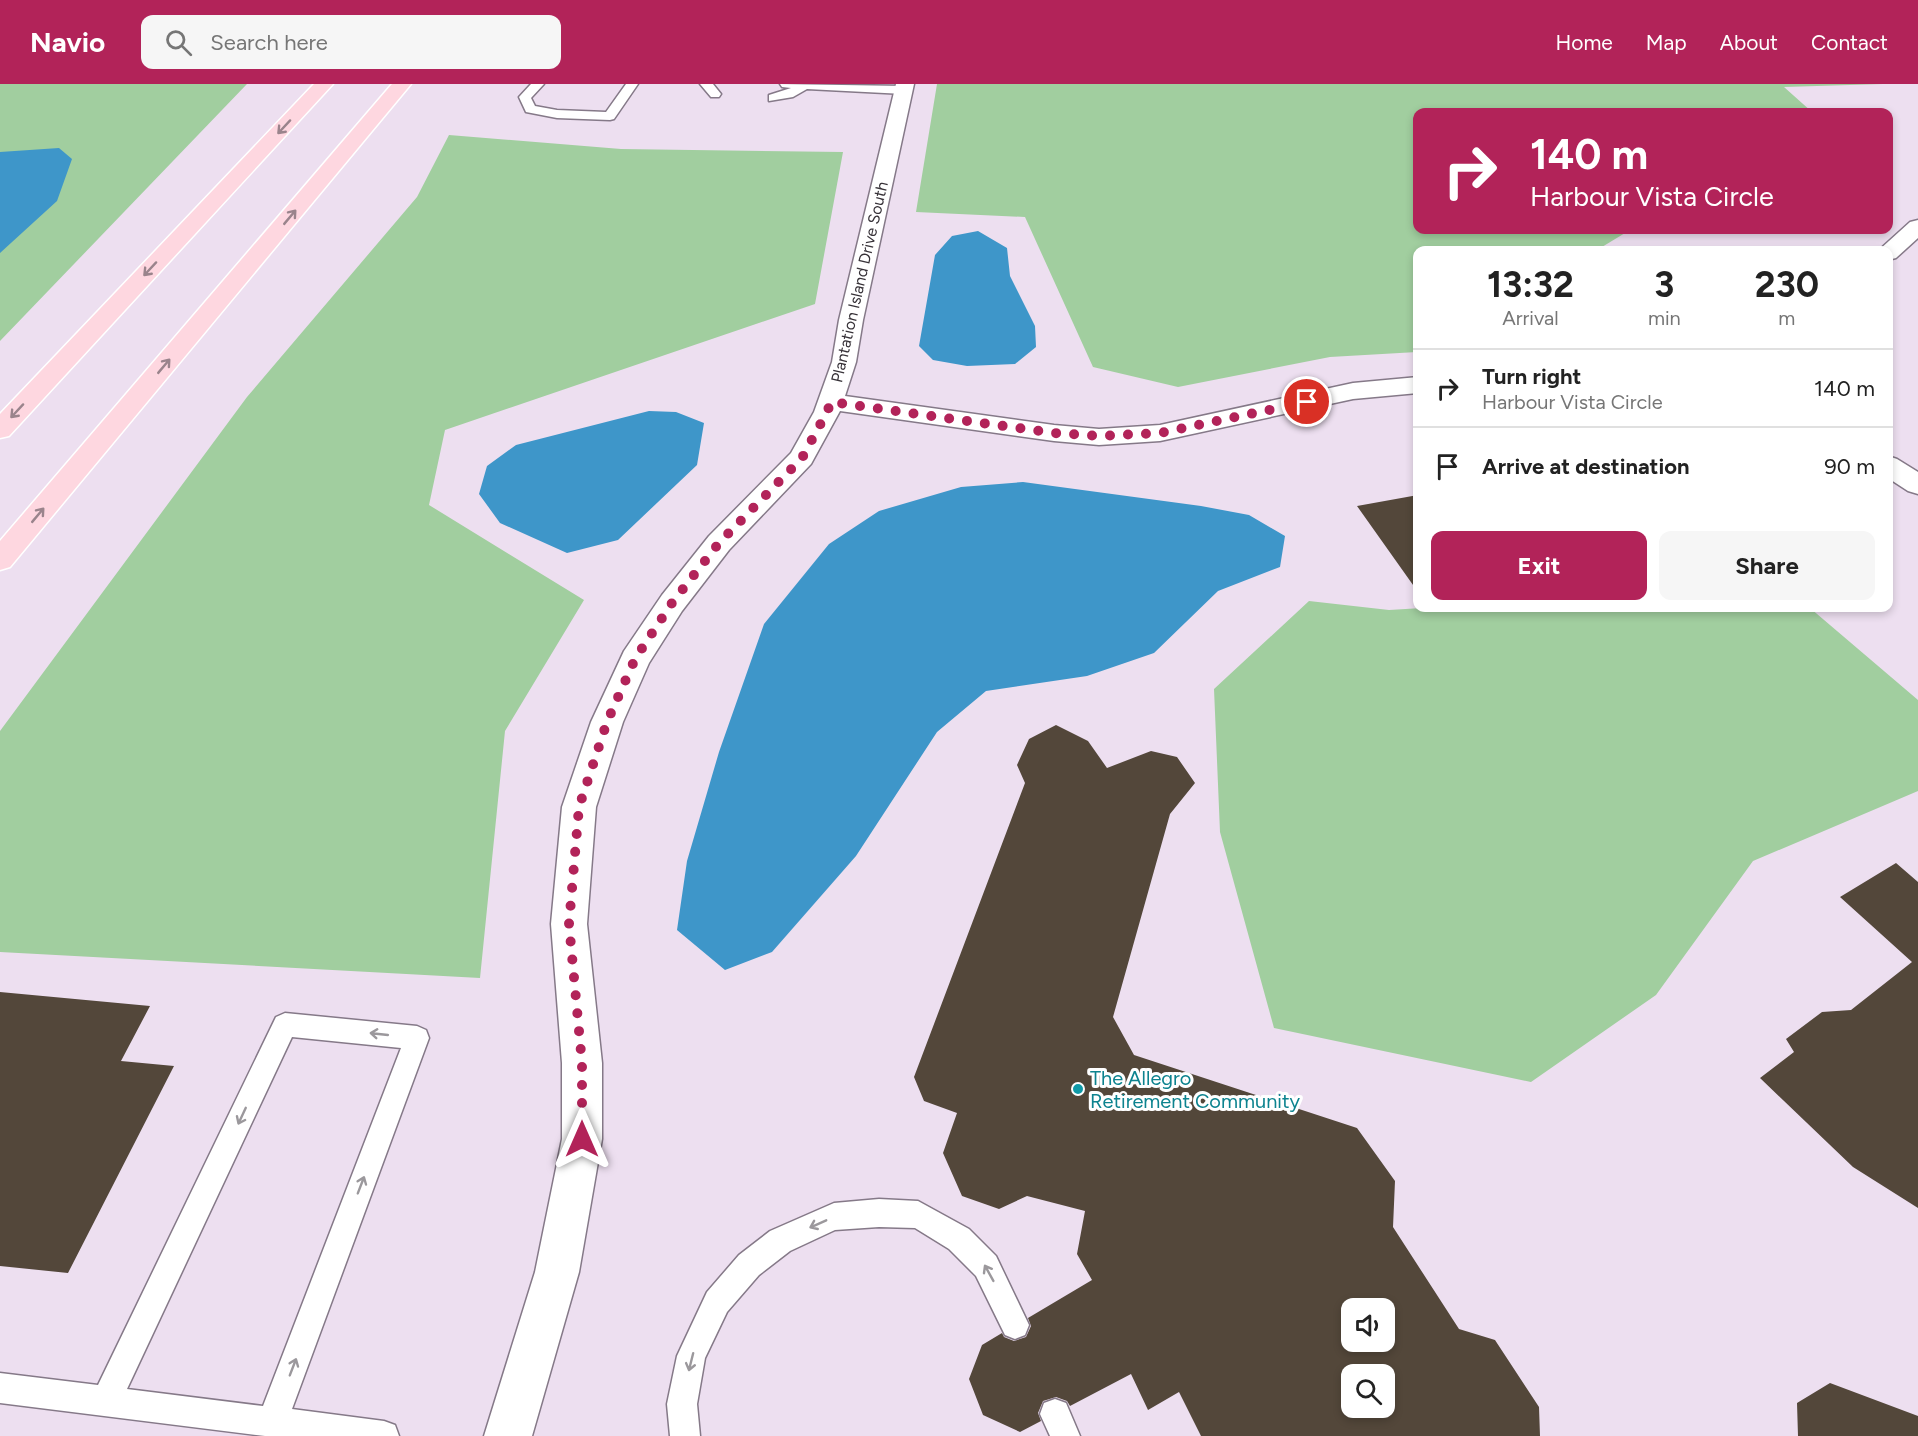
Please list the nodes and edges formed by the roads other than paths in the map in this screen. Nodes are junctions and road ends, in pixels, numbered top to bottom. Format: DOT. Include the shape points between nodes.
graph roads {
  1 [pos="324,84"];
  2 [pos="402,84"];
  3 [pos="538,84"];
  4 [pos="633,84"];
  5 [pos="706,84"];
  6 [pos="786,84"];
  7 [pos="806,85"];
  8 [pos="904,87"];
  9 [pos="715,94"];
  10 [pos="773,98"];
  11 [pos="1918,227"];
  12 [pos="1893,249"];
  13 [pos="1413,385"];
  14 [pos="831,402"];
  15 [pos="0,430"];
  16 [pos="1893,468"];
  17 [pos="1918,485"];
  18 [pos="0,560"];
  19 [pos="1015,1325"];
  20 [pos="0,1388"];
  21 [pos="106,1401"];
  22 [pos="272,1422"];
  23 [pos="384,1436"];
  24 [pos="508,1436"];
  25 [pos="685,1436"];
  1 -- 15 [label="main road, one-way"];
  18 -- 2 [label="main road, one-way"];
  3 -- 4 [label="lane" via="525,98 530,109 610,116"];
  5 -- 9 [label="lane"];
  6 -- 7 [label="lane"];
  7 -- 8 [label="lane"];
  7 -- 10 [label="lane"];
  8 -- 14 [label="street, Plantation Island Drive South" via="844,362"];
  11 -- 12 [label="street"];
  13 -- 14 [label="street" via="1353,391 1160,433 1099,436"];
  14 -- 24 [label="street, Plantation Island Drive South" via="802,458 719,543 635,659 607,722 579,807 569,924 582,1063 582,1139 557,1272"];
  16 -- 17 [label="street"];
  19 -- 25 [label="lane, one-way" via="986,1266 959,1239 918,1215 834,1217 780,1241 749,1265 717,1302 691,1356 682,1404"];
  20 -- 21 [label="lane"];
  21 -- 22 [label="lane"];
  22 -- 21 [label="lane, one-way" via="417,1038 285,1025"];
  22 -- 23 [label="lane"];
}
